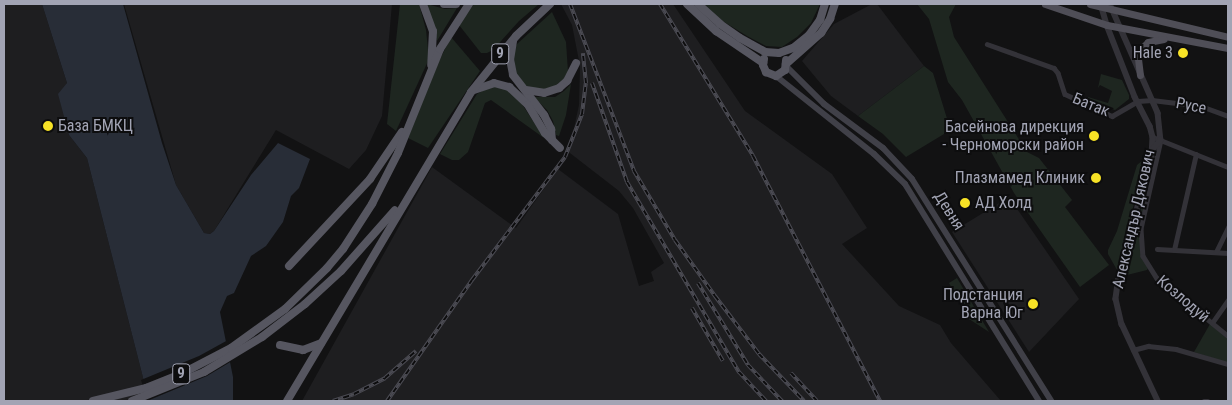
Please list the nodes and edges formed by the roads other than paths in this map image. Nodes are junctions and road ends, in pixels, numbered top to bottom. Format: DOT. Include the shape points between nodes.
graph roads {
  1 [pos="423,4"];
  2 [pos="444,4"];
  3 [pos="456,4"];
  4 [pos="469,4"];
  5 [pos="687,4"];
  6 [pos="698,4"];
  7 [pos="825,4"];
  8 [pos="835,4"];
  9 [pos="1045,4"];
  10 [pos="1090,4"];
  11 [pos="547,6"];
  12 [pos="1101,6"];
  13 [pos="1111,7"];
  14 [pos="1107,25"];
  15 [pos="1121,27"];
  16 [pos="516,36"];
  17 [pos="1228,37"];
  18 [pos="1174,38"];
  19 [pos="987,44"];
  20 [pos="1228,48"];
  21 [pos="770,52"];
  22 [pos="779,53"];
  23 [pos="576,63"];
  24 [pos="763,63"];
  25 [pos="786,65"];
  26 [pos="430,71"];
  27 [pos="1140,75"];
  28 [pos="776,76"];
  29 [pos="524,89"];
  30 [pos="471,92"];
  31 [pos="1152,100"];
  32 [pos="1138,101"];
  33 [pos="412,115"];
  34 [pos="1228,116"];
  35 [pos="1153,137"];
  36 [pos="552,140"];
  37 [pos="1161,140"];
  38 [pos="560,148"];
  39 [pos="1152,151"];
  40 [pos="1196,154"];
  41 [pos="1228,168"];
  42 [pos="410,192"];
  43 [pos="1228,227"];
  44 [pos="1157,249"];
  45 [pos="1174,250"];
  46 [pos="1216,252"];
  47 [pos="1228,253"];
  48 [pos="289,266"];
  49 [pos="1228,300"];
  50 [pos="1212,323"];
  51 [pos="1228,336"];
  52 [pos="326,337"];
  53 [pos="280,344"];
  54 [pos="1133,350"];
  55 [pos="1228,364"];
  56 [pos="93,401"];
  57 [pos="132,401"];
  58 [pos="287,401"];
  59 [pos="1039,401"];
  60 [pos="1051,401"];
  61 [pos="1158,401"];
  1 -- 26 [label="highway" via="433,31"];
  2 -- 3 [label="highway"];
  4 -- 26 [label="highway, 9" via="450,31"];
  5 -- 24 [label="highway" via="716,31"];
  6 -- 21 [label="highway" via="733,34"];
  7 -- 22 [label="highway" via="809,35 793,48"];
  8 -- 25 [label="highway" via="828,24 818,37"];
  9 -- 14 [label="main road"];
  10 -- 12 [label="main road"];
  11 -- 16 [label="highway, 9"];
  12 -- 13 [label="main road"];
  12 -- 14 [label="street, Александър Дякович"];
  13 -- 15 [label="street, Александър Дякович"];
  13 -- 17 [label="main road"];
  14 -- 15 [label="main road"];
  14 -- 32 [label="street, Александър Дякович"];
  15 -- 18 [label="main road"];
  15 -- 27 [label="street, Александър Дякович"];
  16 -- 29 [label="highway" via="511,47 510,64 515,80"];
  16 -- 30 [label="highway, 9"];
  18 -- 20 [label="main road"];
  18 -- 27 [label="main road" via="1154,39 1145,44 1138,58"];
  19 -- 32 [label="street, Батак" via="1054,68 1065,94 1110,115"];
  21 -- 22 [label="highway"];
  21 -- 24 [label="highway"];
  22 -- 25 [label="highway" via="785,58"];
  23 -- 29 [label="highway" via="567,81 554,91 539,94"];
  24 -- 28 [label="highway" via="766,72"];
  25 -- 28 [label="highway"];
  25 -- 60 [label="main road, Девня" via="824,104 883,148 912,179"];
  26 -- 33 [label="highway, 9"];
  27 -- 31 [label="street, Александър Дякович"];
  28 -- 59 [label="main road, Девня" via="874,154 905,184"];
  29 -- 36 [label="highway" via="544,114"];
  30 -- 36 [label="highway" via="489,83 509,87 528,105"];
  30 -- 42 [label="highway, 9"];
  31 -- 32 [label="street, Батак"];
  31 -- 34 [label="street, Русе" via="1201,106"];
  31 -- 37 [label="street, Александър Дякович" via="1158,113"];
  32 -- 35 [label="street, Александър Дякович"];
  33 -- 48 [label="highway" via="384,160"];
  33 -- 56 [label="highway, 9" via="392,167 358,227 327,268 285,309 246,338 186,372 146,388"];
  35 -- 37 [label="street"];
  35 -- 39 [label="street, Александър Дякович"];
  36 -- 38 [label="highway"];
  37 -- 39 [label="street"];
  37 -- 40 [label="street"];
  37 -- 50 [label="street, Козлодуй" via="1141,229 1143,256 1157,278"];
  39 -- 54 [label="street, Александър Дякович" via="1117,290 1118,312"];
  40 -- 41 [label="street"];
  40 -- 45 [label="street"];
  42 -- 52 [label="highway"];
  42 -- 57 [label="highway, 9" via="341,271 285,321 204,372"];
  43 -- 46 [label="street"];
  44 -- 45 [label="street"];
  45 -- 46 [label="street"];
  46 -- 47 [label="street"];
  49 -- 50 [label="street"];
  50 -- 51 [label="street, Козлодуй"];
  52 -- 53 [label="highway" via="314,347 303,350"];
  52 -- 58 [label="highway"];
  54 -- 55 [label="street" via="1148,346 1176,349"];
  54 -- 61 [label="street, Александър Дякович"];
}
